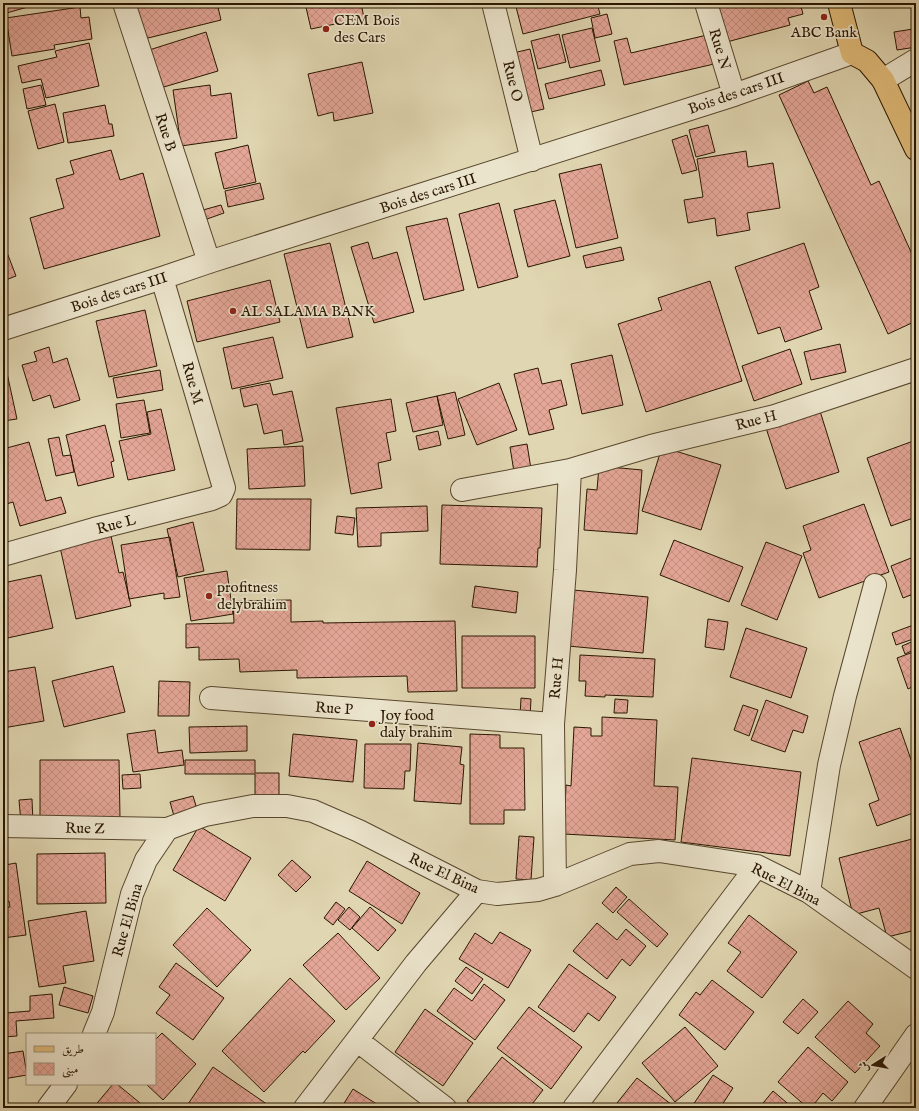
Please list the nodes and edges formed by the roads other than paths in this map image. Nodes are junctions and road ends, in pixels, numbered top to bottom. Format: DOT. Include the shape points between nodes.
graph roads {
  1 [pos="124,3"];
  2 [pos="493,3"];
  3 [pos="706,3"];
  4 [pos="839,3"];
  5 [pos="852,53"];
  6 [pos="916,60"];
  7 [pos="883,80"];
  8 [pos="734,95"];
  9 [pos="916,149"];
  10 [pos="532,160"];
  11 [pos="209,262"];
  12 [pos="162,278"];
  13 [pos="3,329"];
  14 [pos="916,369"];
  15 [pos="570,470"];
  16 [pos="224,488"];
  17 [pos="462,490"];
  18 [pos="3,555"];
  19 [pos="875,585"];
  20 [pos="211,698"];
  21 [pos="553,724"];
  22 [pos="3,826"];
  23 [pos="167,829"];
  24 [pos="757,866"];
  25 [pos="556,885"];
  26 [pos="477,891"];
  27 [pos="809,892"];
  28 [pos="916,968"];
  29 [pos="94,1033"];
  30 [pos="916,1035"];
  31 [pos="358,1041"];
  32 [pos="65,1085"];
  33 [pos="48,1108"];
  34 [pos="305,1108"];
  35 [pos="445,1108"];
  36 [pos="574,1108"];
  37 [pos="865,1108"];
  1 -- 11 [label="street, Rue B"];
  2 -- 10 [label="street, Rue O"];
  3 -- 8 [label="street, Rue N"];
  4 -- 5 [label="main road"];
  5 -- 7 [label="main road" via="867,61"];
  5 -- 8 [label="street, Bois des cars III"];
  6 -- 7 [label="street"];
  7 -- 9 [label="main road"];
  8 -- 10 [label="street, Bois des cars III"];
  10 -- 11 [label="street, Bois des cars III"];
  11 -- 12 [label="street, Bois des cars III"];
  12 -- 13 [label="street, Bois des cars III"];
  12 -- 16 [label="street, Rue M"];
  14 -- 15 [label="street, Rue H" via="775,416 651,446"];
  15 -- 17 [label="street, Rue H"];
  15 -- 21 [label="street, Rue H"];
  16 -- 18 [label="street, Rue L" via="220,495 212,499"];
  19 -- 27 [label="street" via="829,765"];
  20 -- 21 [label="street, Rue P"];
  21 -- 25 [label="street, Rue H"];
  22 -- 23 [label="street, Rue Z"];
  23 -- 26 [label="street, Rue El Bina" via="205,815 246,807 293,807 313,811 359,831"];
  23 -- 29 [label="street, Rue El Bina" via="146,860 132,894 103,1012"];
  24 -- 25 [label="street, Rue El Bina" via="659,851 630,854"];
  24 -- 27 [label="street, Rue El Bina"];
  24 -- 36 [label="street"];
  25 -- 26 [label="street, Rue El Bina" via="517,893"];
  26 -- 31 [label="street" via="416,962"];
  27 -- 28 [label="street, Rue El Bina"];
  30 -- 37 [label="street"];
  31 -- 34 [label="street"];
  31 -- 35 [label="street"];
  32 -- 33 [label="street"];
}
